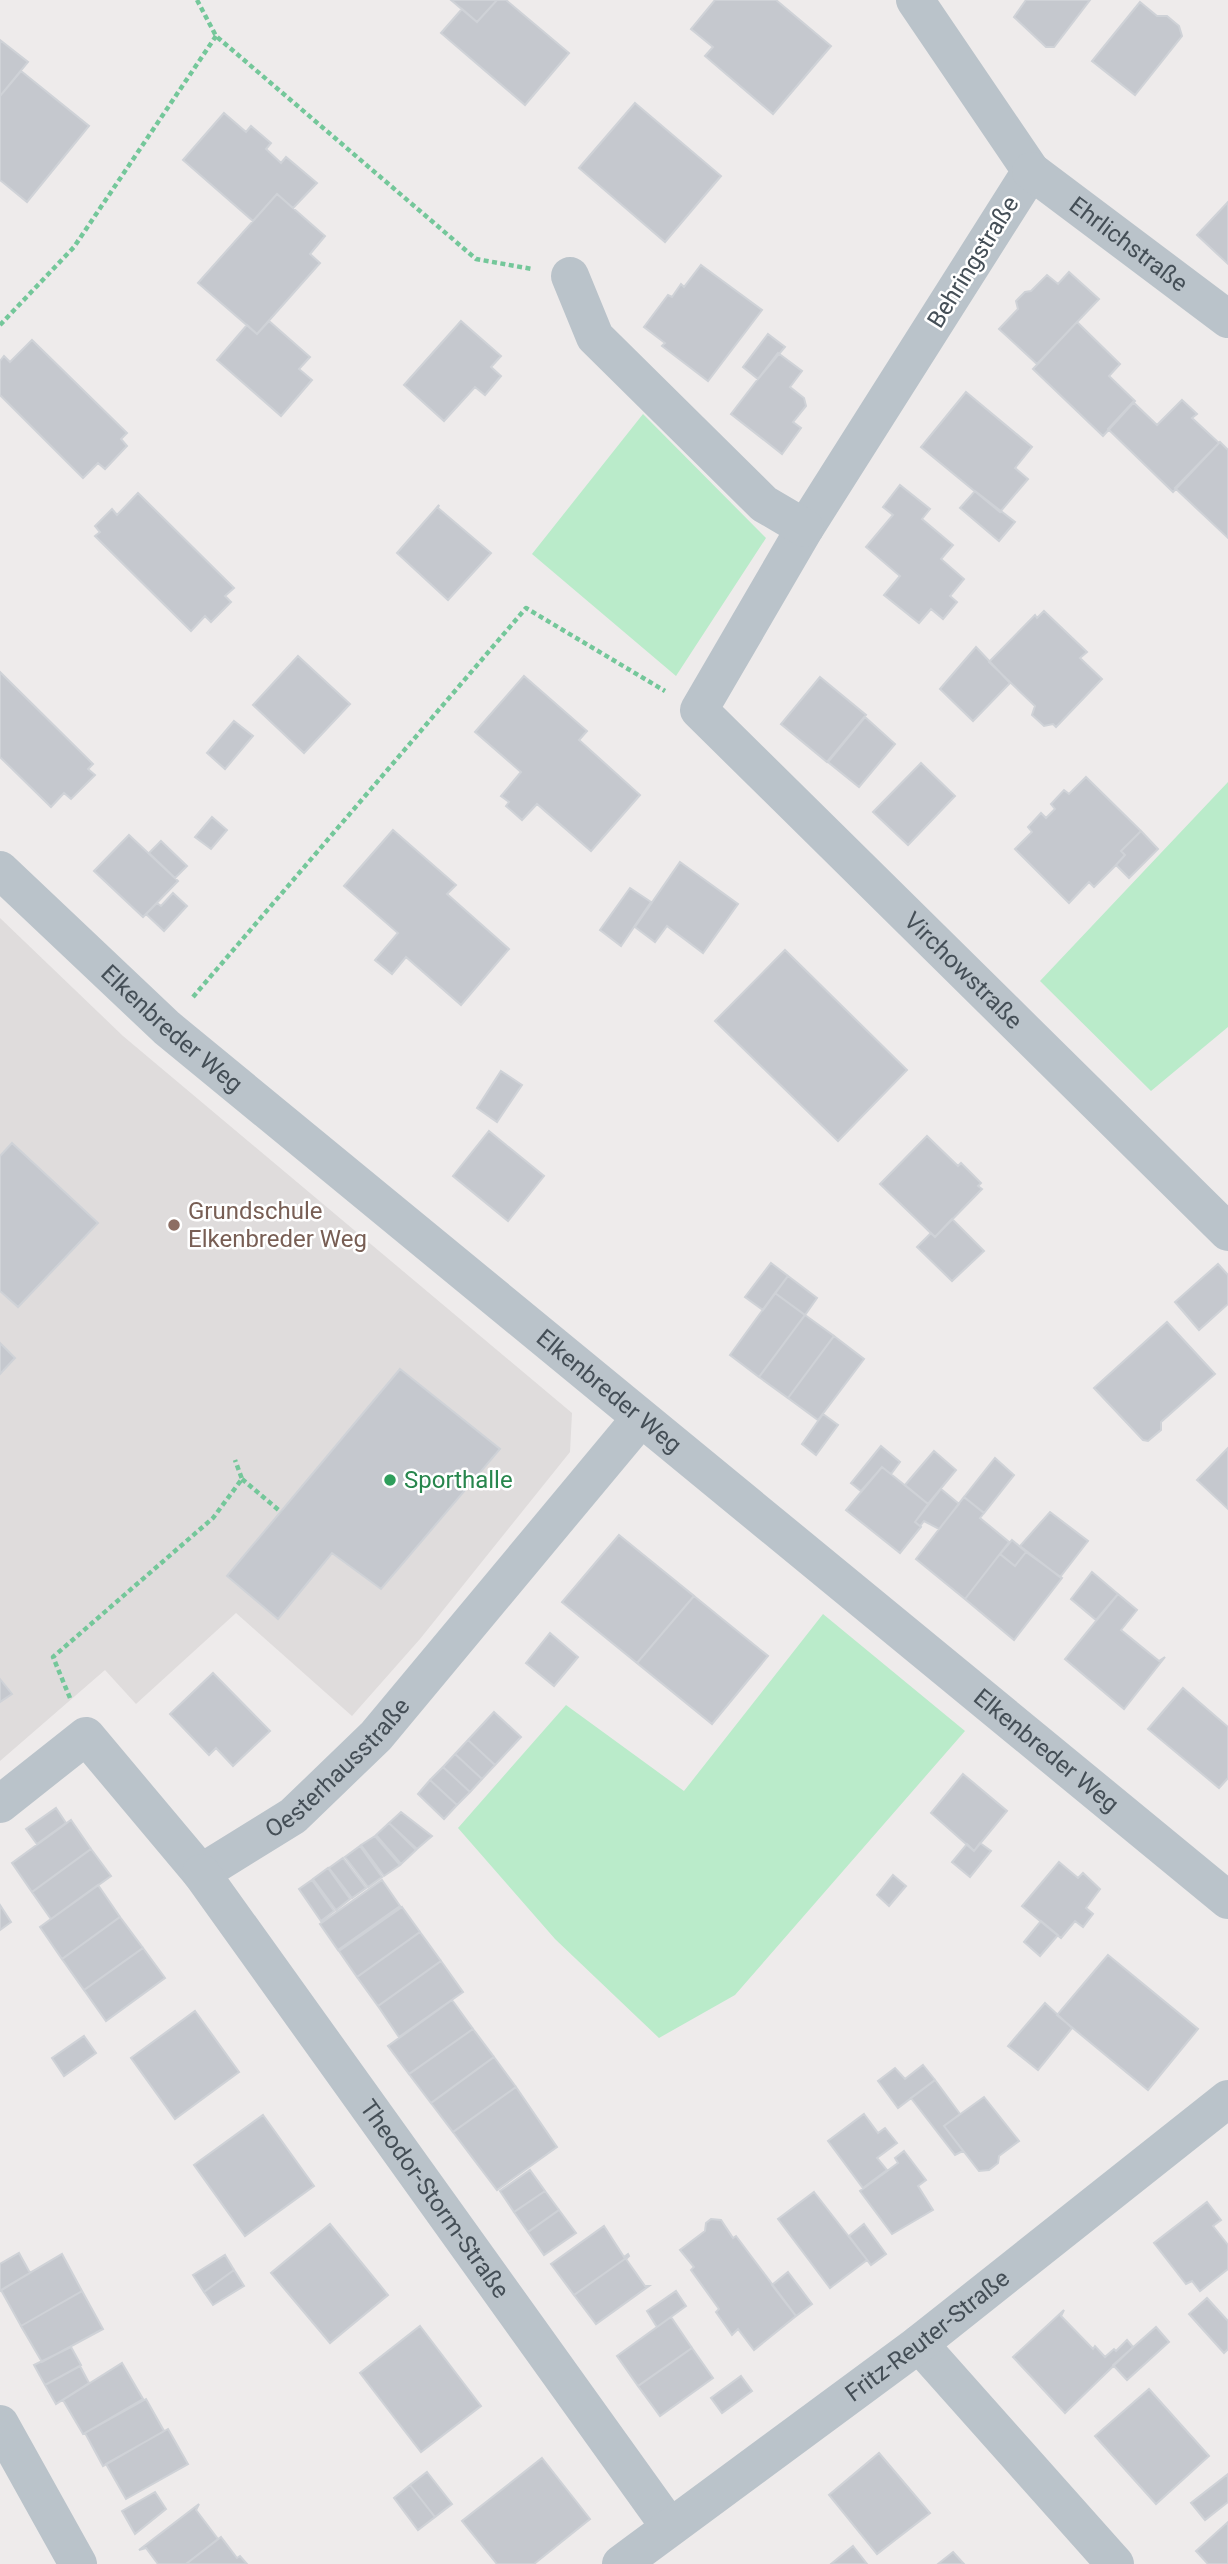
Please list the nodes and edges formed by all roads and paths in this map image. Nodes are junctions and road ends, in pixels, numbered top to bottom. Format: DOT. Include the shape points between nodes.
graph roads {
  1 [pos="197,0"];
  2 [pos="915,0"];
  3 [pos="216,36"];
  4 [pos="1031,171"];
  5 [pos="570,276"];
  6 [pos="1228,319"];
  7 [pos="0,325"];
  8 [pos="805,528"];
  9 [pos="699,710"];
  10 [pos="0,870"];
  11 [pos="167,1028"];
  12 [pos="1228,1233"];
  13 [pos="640,1419"];
  14 [pos="235,1460"];
  15 [pos="242,1479"];
  16 [pos="281,1512"];
  17 [pos="86,1736"];
  18 [pos="0,1804"];
  19 [pos="201,1873"];
  20 [pos="1228,1900"];
  21 [pos="1228,2099"];
  22 [pos="919,2344"];
  23 [pos="0,2424"];
  24 [pos="669,2526"];
  25 [pos="78,2564"];
  26 [pos="621,2564"];
  27 [pos="1115,2564"];
  1 -- 3 [label="path"];
  2 -- 4 [label="street, Behringstraße"];
  3 -- 5 [label="path" via="476,259"];
  3 -- 7 [label="path" via="74,247"];
  4 -- 6 [label="street, Ehrlichstraße"];
  4 -- 8 [label="street, Behringstraße"];
  5 -- 8 [label="street" via="594,337 764,504"];
  8 -- 9 [label="street, Behringstraße"];
  9 -- 11 [label="path" via="526,608"];
  9 -- 12 [label="street, Virchowstraße"];
  10 -- 11 [label="street, Elkenbreder Weg"];
  11 -- 13 [label="street, Elkenbreder Weg"];
  13 -- 19 [label="street, Oesterhausstraße" via="376,1736 293,1816"];
  13 -- 20 [label="street, Elkenbreder Weg"];
  14 -- 15 [label="path"];
  15 -- 16 [label="path"];
  15 -- 17 [label="path" via="213,1518 53,1657"];
  17 -- 18 [label="street"];
  17 -- 19 [label="street"];
  19 -- 24 [label="street, Theodor-Storm-Straße"];
  21 -- 22 [label="street, Fritz-Reuter-Straße"];
  22 -- 24 [label="street, Fritz-Reuter-Straße"];
  22 -- 27 [label="street"];
  23 -- 25 [label="street"];
  24 -- 26 [label="street, Fritz-Reuter-Straße"];
}
